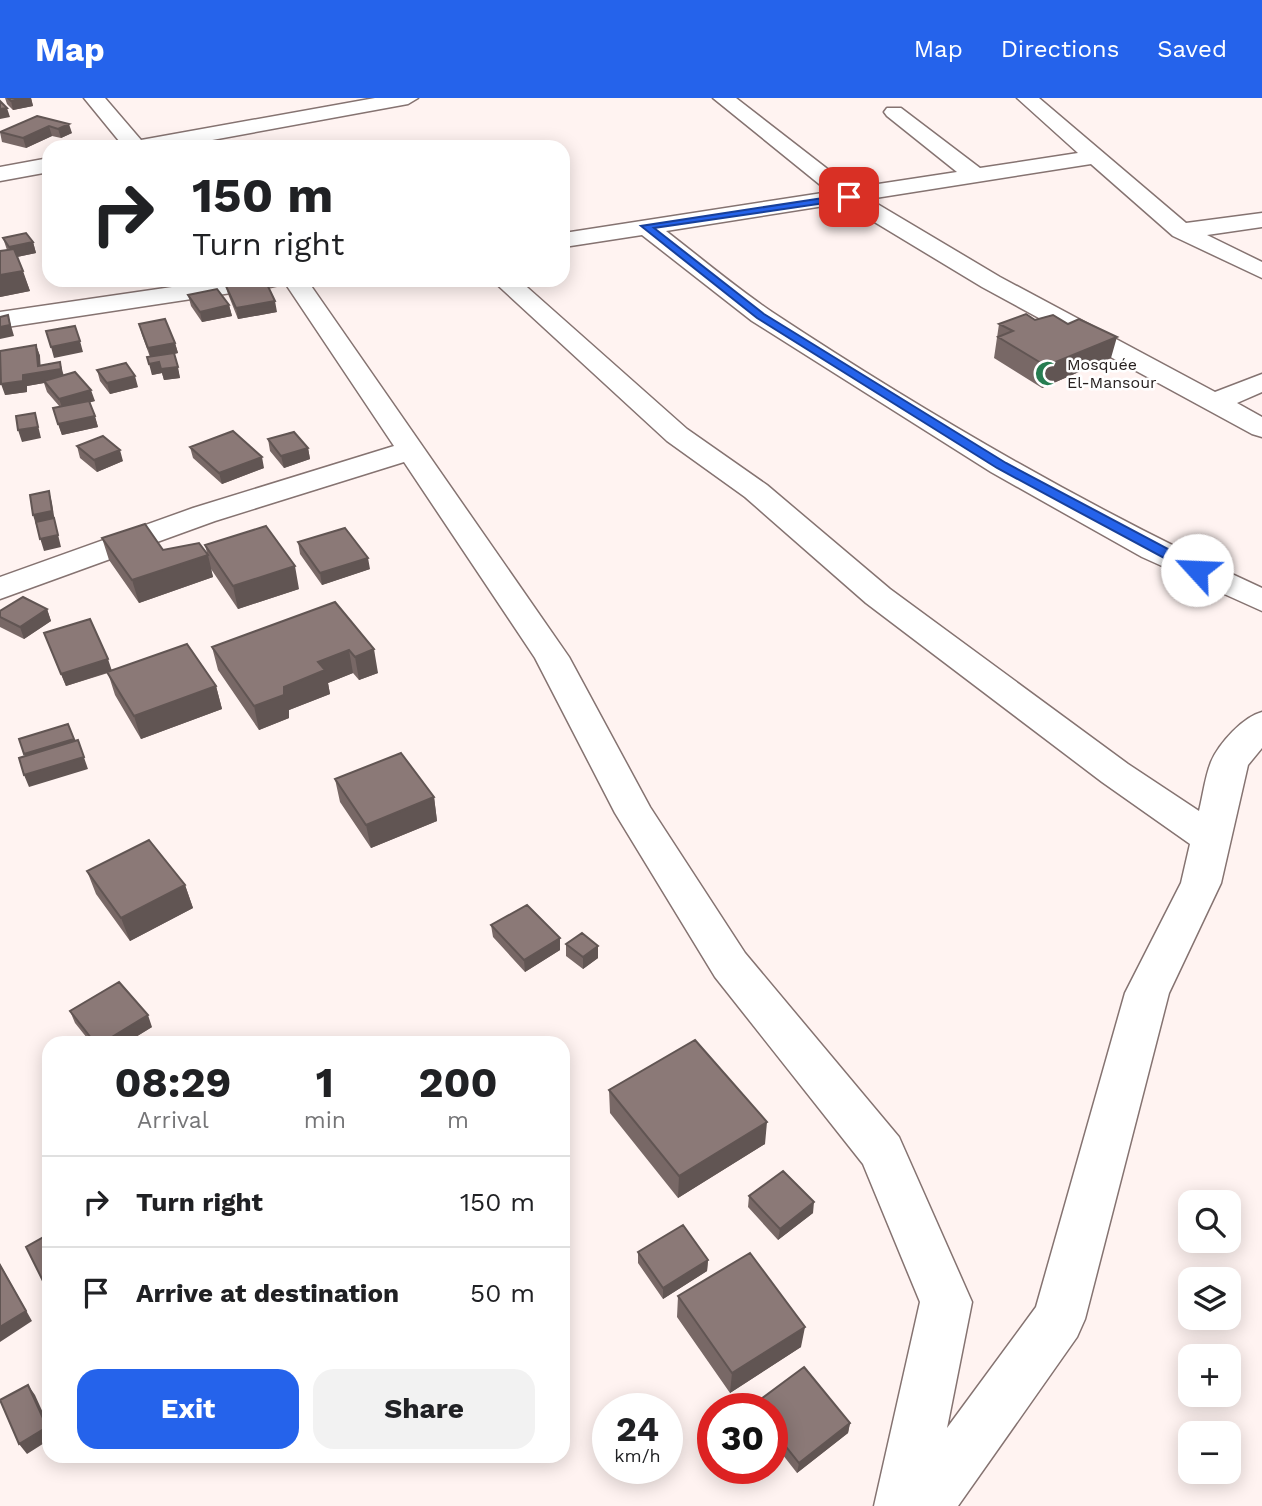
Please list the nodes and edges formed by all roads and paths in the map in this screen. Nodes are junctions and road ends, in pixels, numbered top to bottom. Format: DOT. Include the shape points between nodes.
graph roads {
  1 [pos="94,98"];
  2 [pos="408,98"];
  3 [pos="723,98"];
  4 [pos="1027,98"];
  5 [pos="357,103"];
  6 [pos="894,112"];
  7 [pos="131,140"];
  8 [pos="172,140"];
  9 [pos="1095,157"];
  10 [pos="42,166"];
  11 [pos="0,174"];
  12 [pos="977,177"];
  13 [pos="849,197"];
  14 [pos="1262,220"];
  15 [pos="646,226"];
  16 [pos="1181,231"];
  17 [pos="570,239"];
  18 [pos="1262,271"];
  19 [pos="223,287"];
  20 [pos="312,287"];
  21 [pos="512,287"];
  22 [pos="0,320"];
  23 [pos="1262,382"];
  24 [pos="1214,402"];
  25 [pos="1262,428"];
  26 [pos="412,450"];
  27 [pos="0,589"];
  28 [pos="1262,601"];
  29 [pos="1262,724"];
  30 [pos="1211,838"];
  31 [pos="903,1506"];
  32 [pos="923,1506"];
  1 -- 7 [label="street"];
  2 -- 5 [label="street"];
  3 -- 13 [label="street"];
  4 -- 9 [label="street"];
  5 -- 8 [label="street"];
  6 -- 12 [label="street"];
  9 -- 12 [label="street"];
  9 -- 16 [label="street"];
  10 -- 11 [label="street"];
  12 -- 13 [label="street"];
  13 -- 15 [label="street"];
  13 -- 24 [label="street" via="991,282"];
  14 -- 16 [label="street"];
  15 -- 17 [label="street"];
  15 -- 28 [label="street" via="761,316 1001,466 1153,550"];
  16 -- 18 [label="street"];
  19 -- 22 [label="street"];
  20 -- 26 [label="street"];
  21 -- 30 [label="street" via="677,435 756,491 878,596 1115,773"];
  23 -- 24 [label="street"];
  24 -- 25 [label="street"];
  26 -- 27 [label="street" via="256,496"];
  26 -- 31 [label="street" via="552,657 634,813 730,965 882,1152 946,1302"];
  29 -- 30 [label="street" via="1230,762"];
  30 -- 32 [label="street" via="1201,883 1147,993 1059,1319"];
}
